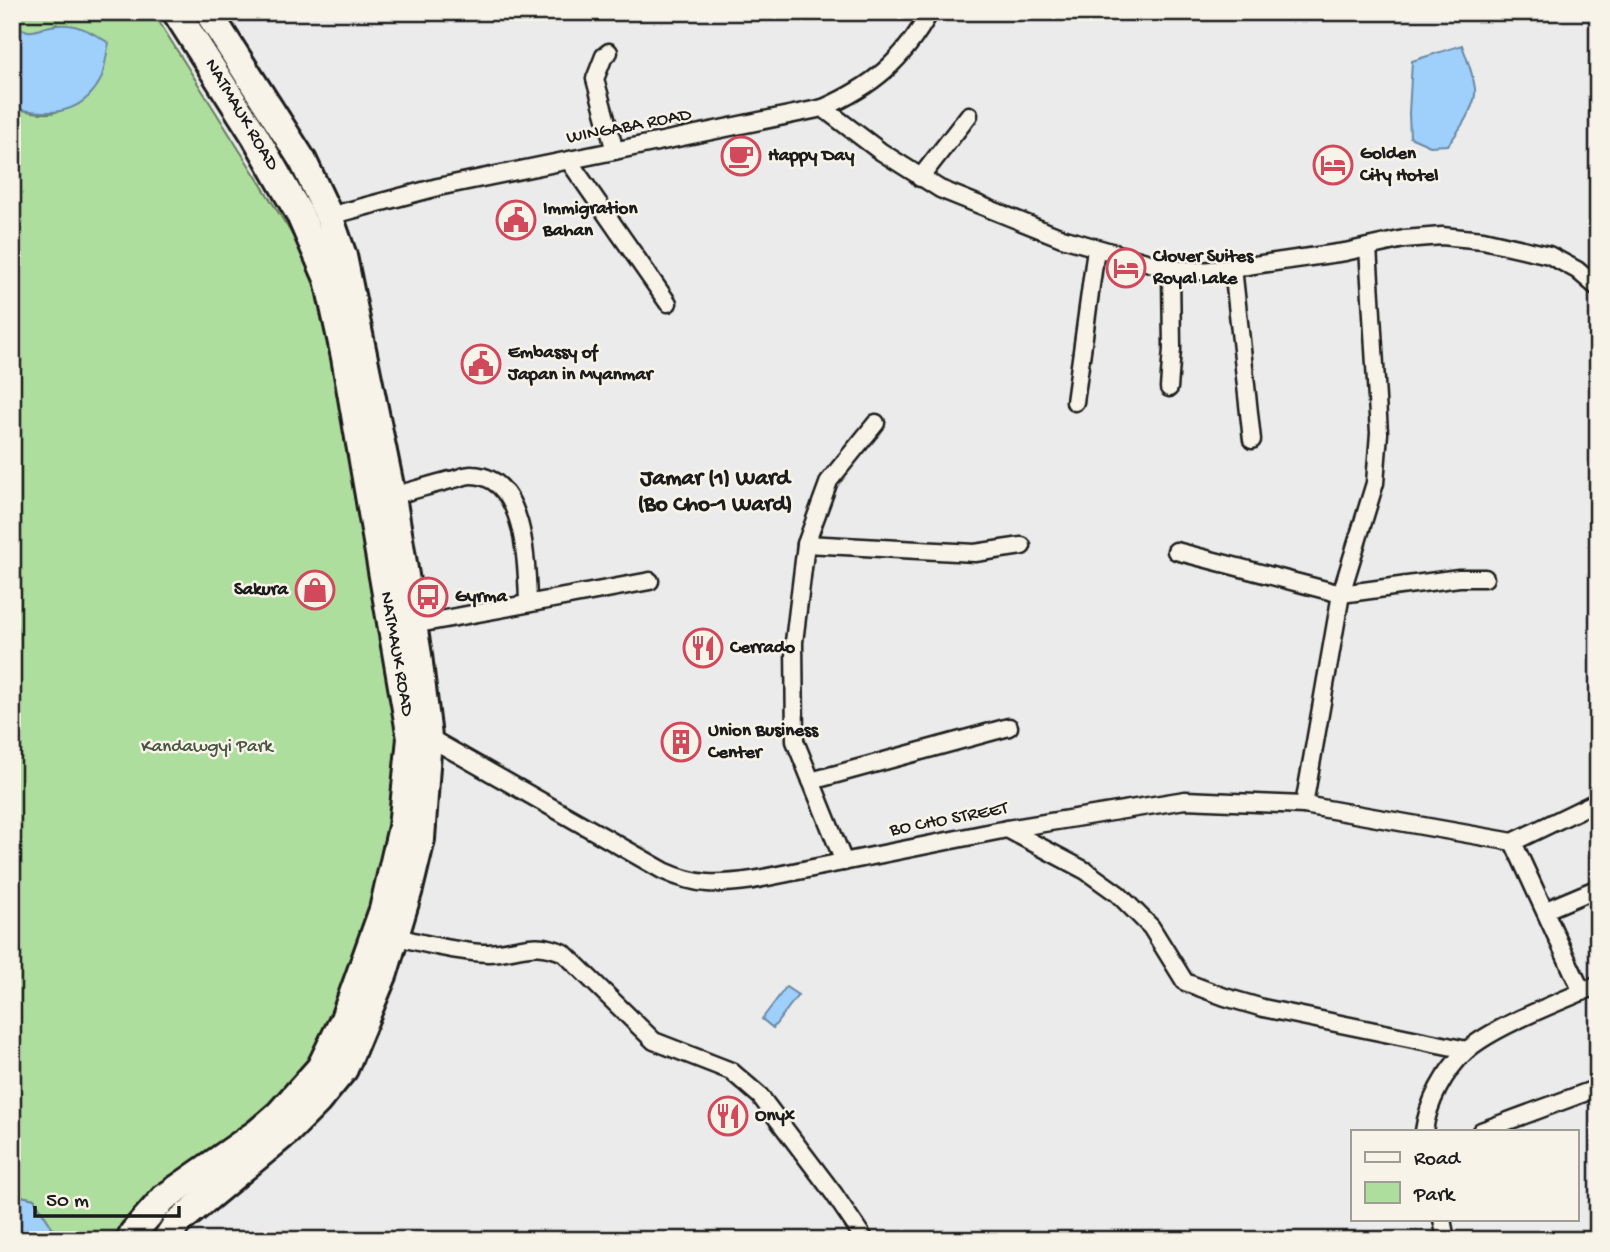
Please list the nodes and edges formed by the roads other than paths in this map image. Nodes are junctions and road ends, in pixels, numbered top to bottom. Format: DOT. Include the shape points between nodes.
graph roads {
  1 [pos="176,12"];
  2 [pos="208,12"];
  3 [pos="930,12"];
  4 [pos="609,52"];
  5 [pos="823,108"];
  6 [pos="969,115"];
  7 [pos="615,151"];
  8 [pos="569,161"];
  9 [pos="920,178"];
  10 [pos="300,215"];
  11 [pos="329,216"];
  12 [pos="1368,247"];
  13 [pos="1096,249"];
  14 [pos="1233,268"];
  15 [pos="1171,270"];
  16 [pos="1598,288"];
  17 [pos="668,303"];
  18 [pos="1169,388"];
  19 [pos="1075,402"];
  20 [pos="876,423"];
  21 [pos="1252,440"];
  22 [pos="371,447"];
  23 [pos="391,496"];
  24 [pos="806,544"];
  25 [pos="1022,546"];
  26 [pos="1176,551"];
  27 [pos="1485,578"];
  28 [pos="650,581"];
  29 [pos="1341,594"];
  30 [pos="528,603"];
  31 [pos="413,625"];
  32 [pos="407,657"];
  33 [pos="1009,727"];
  34 [pos="419,738"];
  35 [pos="811,781"];
  36 [pos="1598,801"];
  37 [pos="1304,805"];
  38 [pos="1007,829"];
  39 [pos="1513,842"];
  40 [pos="844,862"];
  41 [pos="1598,888"];
  42 [pos="1546,910"];
  43 [pos="386,932"];
  44 [pos="1598,985"];
  45 [pos="1582,992"];
  46 [pos="1467,1050"];
  47 [pos="1594,1088"];
  48 [pos="1424,1130"];
  49 [pos="1483,1130"];
  50 [pos="1442,1220"];
  51 [pos="130,1240"];
  52 [pos="166,1240"];
  53 [pos="865,1240"];
  54 [pos="1446,1240"];
  1 -- 10 [label="main road, NATMAUK ROAD"];
  2 -- 11 [label="main road, NATMAUK ROAD" via="303,161"];
  3 -- 5 [label="street, WINGABA ROAD" via="916,37 884,72 856,93"];
  4 -- 7 [label="street" via="595,79"];
  5 -- 7 [label="street, WINGABA ROAD"];
  5 -- 9 [label="street"];
  6 -- 9 [label="street"];
  7 -- 8 [label="street, WINGABA ROAD"];
  8 -- 11 [label="street, WINGABA ROAD" via="438,187"];
  8 -- 17 [label="street"];
  9 -- 13 [label="street"];
  10 -- 11 [label="street, WINGABA ROAD"];
  10 -- 22 [label="main road, NATMAUK ROAD" via="328,279"];
  11 -- 22 [label="main road, NATMAUK ROAD" via="343,256"];
  12 -- 14 [label="street"];
  12 -- 16 [label="street" via="1442,236 1483,240 1549,255"];
  12 -- 29 [label="street" via="1379,433 1375,483"];
  13 -- 15 [label="street"];
  13 -- 19 [label="street"];
  14 -- 15 [label="street"];
  14 -- 21 [label="street"];
  15 -- 18 [label="street"];
  20 -- 24 [label="street" via="829,481"];
  22 -- 23 [label="main road, NATMAUK ROAD"];
  22 -- 32 [label="main road, NATMAUK ROAD"];
  23 -- 30 [label="street" via="471,475 500,487 521,526"];
  23 -- 31 [label="main road, NATMAUK ROAD"];
  24 -- 25 [label="street" via="975,553"];
  24 -- 35 [label="street" via="794,642 794,741"];
  26 -- 29 [label="street"];
  27 -- 29 [label="street"];
  28 -- 30 [label="street"];
  29 -- 37 [label="street"];
  30 -- 31 [label="street"];
  31 -- 32 [label="main road, NATMAUK ROAD"];
  32 -- 34 [label="main road, NATMAUK ROAD"];
  33 -- 35 [label="street"];
  34 -- 40 [label="street, BO CHO STREET" via="687,882 723,884"];
  34 -- 43 [label="main road, NATMAUK ROAD" via="421,839 409,889"];
  35 -- 40 [label="street"];
  36 -- 39 [label="street"];
  37 -- 38 [label="street, BO CHO STREET" via="1185,800"];
  37 -- 39 [label="street, BO CHO STREET"];
  38 -- 40 [label="street, BO CHO STREET"];
  38 -- 46 [label="street" via="1086,871 1118,894 1151,927 1185,982 1263,1008"];
  39 -- 42 [label="street"];
  41 -- 42 [label="street"];
  42 -- 45 [label="street"];
  43 -- 51 [label="main road, NATMAUK ROAD" via="320,1069 257,1133 164,1198"];
  43 -- 52 [label="main road, NATMAUK ROAD" via="384,973 344,1069 288,1131 177,1223"];
  43 -- 53 [label="street" via="488,953 547,946 564,953 654,1041 731,1071 760,1096"];
  44 -- 45 [label="street"];
  45 -- 46 [label="street"];
  46 -- 48 [label="street" via="1446,1075 1427,1110"];
  47 -- 49 [label="street"];
  50 -- 54 [label="street"];
}
